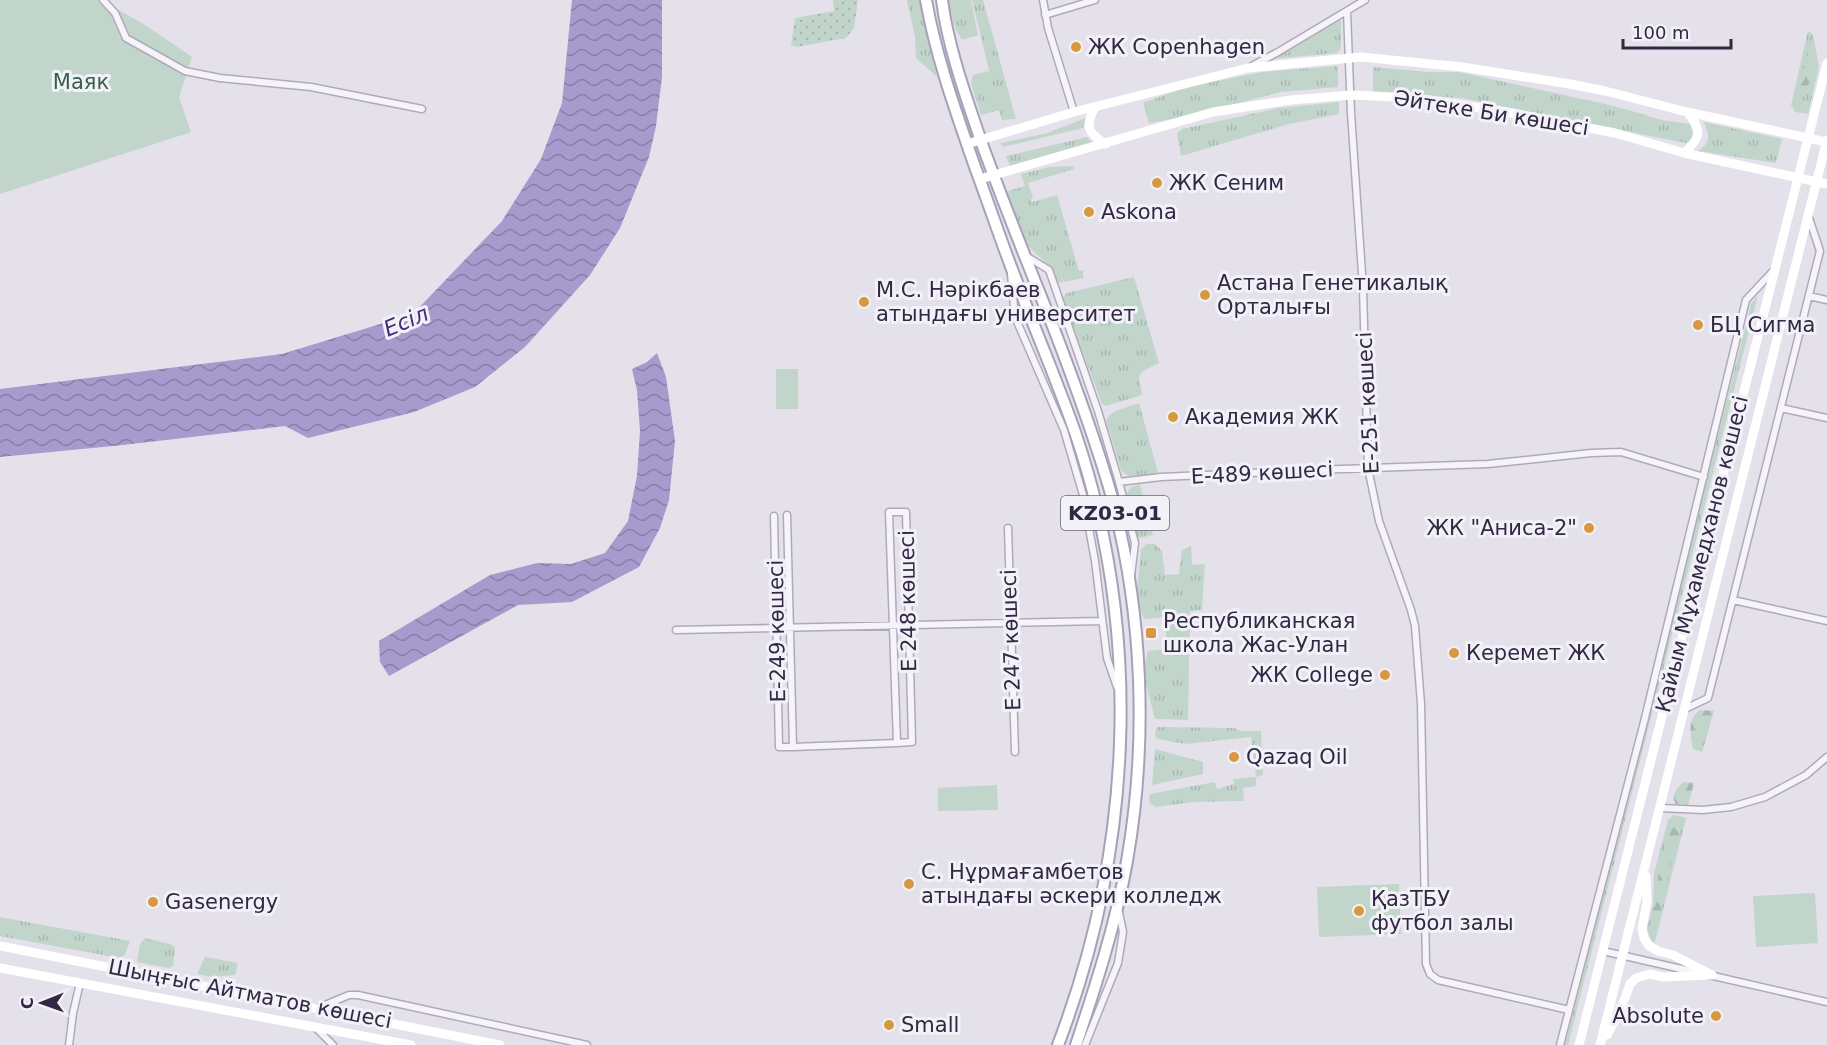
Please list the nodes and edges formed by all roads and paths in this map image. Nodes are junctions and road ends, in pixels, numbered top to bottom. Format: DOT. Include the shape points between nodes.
graph roads {
  1 [pos="103,0"];
  2 [pos="926,0"];
  3 [pos="1043,0"];
  4 [pos="1095,0"];
  5 [pos="1365,0"];
  6 [pos="943,3"];
  7 [pos="1347,12"];
  8 [pos="1045,15"];
  9 [pos="1349,58"];
  10 [pos="1827,63"];
  11 [pos="1248,68"];
  12 [pos="1351,95"];
  13 [pos="1095,107"];
  14 [pos="422,109"];
  15 [pos="1074,112"];
  16 [pos="1687,112"];
  17 [pos="1808,138"];
  18 [pos="981,141"];
  19 [pos="1827,141"];
  20 [pos="967,144"];
  21 [pos="1106,144"];
  22 [pos="1684,153"];
  23 [pos="993,175"];
  24 [pos="1797,177"];
  25 [pos="980,179"];
  26 [pos="1817,181"];
  27 [pos="1827,184"];
  28 [pos="1808,217"];
  29 [pos="1024,254"];
  30 [pos="1009,263"];
  31 [pos="1773,271"];
  32 [pos="1809,296"];
  33 [pos="1827,300"];
  34 [pos="1781,408"];
  35 [pos="1827,418"];
  36 [pos="1368,468"];
  37 [pos="1704,477"];
  38 [pos="1119,482"];
  39 [pos="787,515"];
  40 [pos="774,516"];
  41 [pos="1008,528"];
  42 [pos="1130,586"];
  43 [pos="1734,600"];
  44 [pos="1102,621"];
  45 [pos="1827,621"];
  46 [pos="1011,623"];
  47 [pos="892,625"];
  48 [pos="909,625"];
  49 [pos="776,628"];
  50 [pos="788,628"];
  51 [pos="676,630"];
  52 [pos="1121,700"];
  53 [pos="1685,709"];
  54 [pos="897,743"];
  55 [pos="793,747"];
  56 [pos="1014,752"];
  57 [pos="1827,757"];
  58 [pos="1661,808"];
  59 [pos="1646,862"];
  60 [pos="1117,904"];
  61 [pos="0,946"];
  62 [pos="1603,951"];
  63 [pos="1623,955"];
  64 [pos="0,968"];
  65 [pos="1712,975"];
  66 [pos="80,983"];
  67 [pos="1827,1002"];
  68 [pos="318,1008"];
  69 [pos="1569,1010"];
  70 [pos="316,1028"];
  71 [pos="69,1045"];
  72 [pos="333,1045"];
  73 [pos="411,1045"];
  74 [pos="500,1045"];
  75 [pos="587,1045"];
  76 [pos="1058,1045"];
  77 [pos="1076,1045"];
  78 [pos="1085,1045"];
  79 [pos="1560,1045"];
  80 [pos="1579,1045"];
  81 [pos="1601,1045"];
  1 -- 14 [label="street" via="115,13 126,38 185,71 311,87"];
  2 -- 20 [label="main road, KZ03-01" via="947,89"];
  3 -- 8 [label="street"];
  4 -- 8 [label="street"];
  5 -- 7 [label="street"];
  6 -- 18 [label="main road, KZ03-01" via="960,78"];
  7 -- 9 [label="street, Е-251 көшесі"];
  7 -- 11 [label="street"];
  8 -- 15 [label="street"];
  9 -- 11 [label="main road, Әйтеке Би көшесі"];
  9 -- 12 [label="street, Е-251 көшесі"];
  9 -- 16 [label="main road, Әйтеке Би көшесі" via="1462,67 1570,84"];
  10 -- 17 [label="main road, Қайым Мұхамедханов көшесі"];
  11 -- 13 [label="main road, Әйтеке Би көшесі"];
  12 -- 21 [label="main road, Әйтеке Би көшесі" via="1213,112"];
  12 -- 22 [label="main road, Әйтеке Би көшесі" via="1416,98 1485,108 1615,133"];
  12 -- 36 [label="street, Е-251 көшесі" via="1364,288"];
  13 -- 15 [label="main road, Әйтеке Би көшесі"];
  13 -- 21 [label="main road" via="1088,127"];
  15 -- 18 [label="main road, Әйтеке Би көшесі"];
  16 -- 17 [label="main road, Әйтеке Би көшесі"];
  16 -- 22 [label="main road" via="1698,126 1698,136"];
  17 -- 19 [label="main road, Әйтеке Би көшесі"];
  17 -- 24 [label="main road, Қайым Мұхамедханов көшесі"];
  18 -- 20 [label="main road, Әйтеке Би көшесі"];
  18 -- 23 [label="main road, KZ03-01"];
  19 -- 26 [label="main road, Қайым Мұхамедханов көшесі"];
  20 -- 25 [label="main road, KZ03-01"];
  21 -- 23 [label="main road, Әйтеке Би көшесі"];
  22 -- 24 [label="main road, Әйтеке Би көшесі"];
  23 -- 25 [label="main road, Әйтеке Би көшесі"];
  23 -- 29 [label="main road, KZ03-01"];
  24 -- 26 [label="main road, Әйтеке Би көшесі"];
  24 -- 31 [label="main road, Қайым Мұхамедханов көшесі"];
  25 -- 30 [label="main road, KZ03-01"];
  26 -- 27 [label="main road, Әйтеке Би көшесі"];
  26 -- 28 [label="main road, Қайым Мұхамедханов көшесі"];
  28 -- 32 [label="street" via="1820,251"];
  28 -- 53 [label="main road, Қайым Мұхамедханов көшесі"];
  29 -- 38 [label="street" via="1049,270"];
  29 -- 42 [label="main road, KZ03-01" via="1083,402 1111,495"];
  30 -- 44 [label="street" via="1015,317 1064,430 1083,495"];
  30 -- 52 [label="main road, KZ03-01" via="1075,432 1096,502 1117,625"];
  31 -- 37 [label="street" via="1746,300"];
  31 -- 62 [label="main road, Қайым Мұхамедханов көшесі"];
  32 -- 33 [label="street"];
  32 -- 34 [label="street"];
  34 -- 35 [label="street"];
  34 -- 43 [label="street"];
  36 -- 37 [label="street, Е-489 көшесі" via="1488,464 1621,452"];
  36 -- 38 [label="street, Е-489 көшесі"];
  36 -- 69 [label="street, Е-251 көшесі" via="1379,521 1413,618 1421,704 1426,964 1438,980"];
  37 -- 69 [label="street"];
  38 -- 42 [label="street" via="1135,543"];
  39 -- 50 [label="street"];
  40 -- 49 [label="street, Е-249 көшесі"];
  41 -- 46 [label="street, Е 247 көшесі"];
  42 -- 60 [label="main road, KZ03-01" via="1138,670 1138,743 1127,861"];
  43 -- 45 [label="street"];
  43 -- 53 [label="street" via="1708,698"];
  44 -- 46 [label="street"];
  44 -- 52 [label="street" via="1107,658"];
  46 -- 48 [label="street"];
  46 -- 56 [label="street, Е 247 көшесі"];
  47 -- 48 [label="street"];
  47 -- 48 [label="street, Е 248 көшесі" via="889,513 906,512"];
  47 -- 50 [label="street"];
  47 -- 54 [label="street, Е 248 көшесі"];
  48 -- 54 [label="street, Е 248 көшесі" via="912,742"];
  49 -- 50 [label="street"];
  49 -- 51 [label="street"];
  49 -- 55 [label="street, Е-249 көшесі" via="779,747"];
  50 -- 55 [label="street"];
  52 -- 76 [label="main road, KZ03-01" via="1112,841 1102,898 1078,992"];
  53 -- 58 [label="main road, Қайым Мұхамедханов көшесі"];
  54 -- 55 [label="street"];
  57 -- 58 [label="street" via="1806,776 1765,797 1703,810"];
  58 -- 59 [label="main road, Қайым Мұхамедханов көшесі"];
  59 -- 63 [label="main road, Қайым Мұхамедханов көшесі"];
  59 -- 65 [label="main road" via="1644,938 1658,951"];
  60 -- 77 [label="main road, KZ03-01"];
  60 -- 78 [label="street" via="1123,932 1118,963"];
  61 -- 68 [label="main road, Шыңғыс Айтматов көшесі"];
  62 -- 63 [label="street"];
  62 -- 80 [label="main road, Қайым Мұхамедханов көшесі"];
  63 -- 65 [label="street"];
  63 -- 81 [label="main road, Қайым Мұхамедханов көшесі"];
  64 -- 66 [label="main road, Шыңғыс Айтматов көшесі"];
  65 -- 67 [label="street"];
  65 -- 81 [label="main road" via="1636,978"];
  66 -- 70 [label="main road, Шыңғыс Айтматов көшесі"];
  66 -- 71 [label="street"];
  68 -- 74 [label="main road, Шыңғыс Айтматов көшесі"];
  68 -- 75 [label="street" via="358,995"];
  69 -- 79 [label="street"];
  70 -- 72 [label="street"];
  70 -- 73 [label="main road, Шыңғыс Айтматов көшесі"];
}
